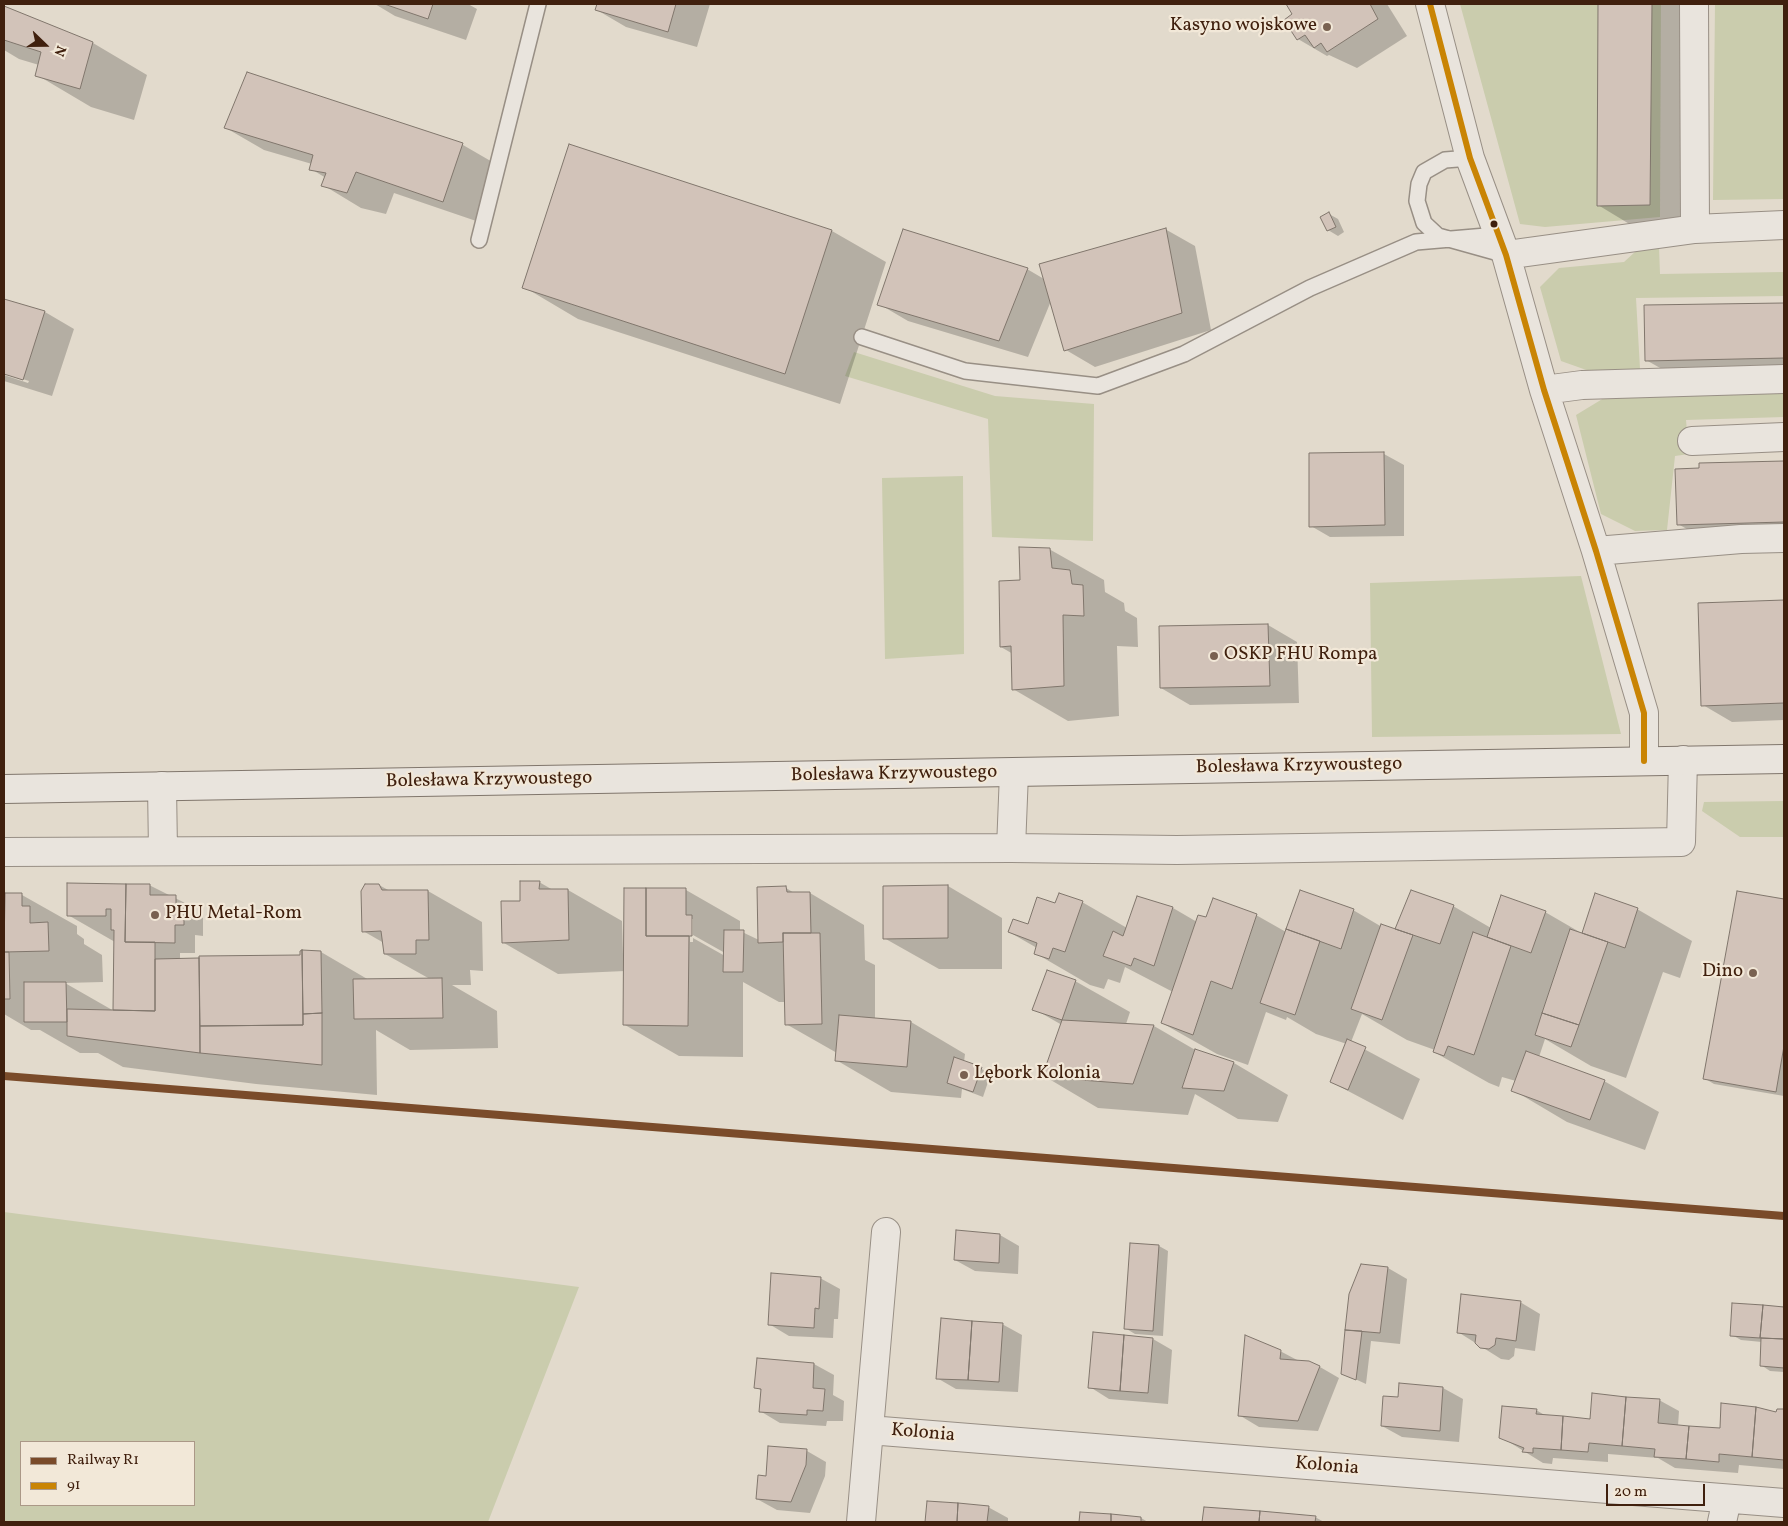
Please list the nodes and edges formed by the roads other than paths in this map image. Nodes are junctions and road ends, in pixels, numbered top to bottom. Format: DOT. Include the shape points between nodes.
graph roads {
  1 [pos="538,4"];
  2 [pos="1430,4"];
  3 [pos="1694,4"];
  4 [pos="1470,158"];
  5 [pos="1784,225"];
  6 [pos="1695,229"];
  7 [pos="1448,239"];
  8 [pos="479,240"];
  9 [pos="1502,245"];
  10 [pos="862,336"];
  11 [pos="1784,379"];
  12 [pos="1544,390"];
  13 [pos="1784,437"];
  14 [pos="1692,441"];
  15 [pos="1784,538"];
  16 [pos="1596,550"];
  17 [pos="1784,758"];
  18 [pos="1684,760"];
  19 [pos="1644,761"];
  20 [pos="1014,773"];
  21 [pos="162,786"];
  22 [pos="4,789"];
  23 [pos="1011,848"];
  24 [pos="162,851"];
  25 [pos="4,852"];
  26 [pos="886,1232"];
  27 [pos="869,1430"];
  28 [pos="1784,1504"];
  29 [pos="1725,1511"];
  30 [pos="861,1522"];
  1 -- 8 [label="lane"];
  2 -- 4 [label="street"];
  3 -- 6 [label="street"];
  4 -- 7 [label="lane" via="1445,160 1429,167 1419,184 1417,201 1424,223 1438,236"];
  4 -- 9 [label="street"];
  5 -- 6 [label="street"];
  6 -- 9 [label="street"];
  7 -- 9 [label="lane"];
  7 -- 9 [label="lane"];
  7 -- 10 [label="lane" via="1416,242 1310,288 1184,354 1098,386 965,371"];
  9 -- 12 [label="street"];
  11 -- 12 [label="street" via="1582,385"];
  12 -- 16 [label="street"];
  13 -- 14 [label="street"];
  15 -- 16 [label="street"];
  16 -- 19 [label="street" via="1644,713"];
  17 -- 18 [label="street, Bolesława Krzywoustego"];
  18 -- 19 [label="street, Bolesława Krzywoustego"];
  18 -- 23 [label="street" via="1681,842 1177,850"];
  19 -- 20 [label="street, Bolesława Krzywoustego"];
  20 -- 21 [label="street, Bolesława Krzywoustego"];
  20 -- 23 [label="street"];
  21 -- 22 [label="street, Bolesława Krzywoustego"];
  21 -- 24 [label="street"];
  23 -- 24 [label="street"];
  24 -- 25 [label="street"];
  26 -- 27 [label="street"];
  27 -- 29 [label="street, Kolonia"];
  27 -- 30 [label="street"];
  28 -- 29 [label="street, Kolonia"];
}
